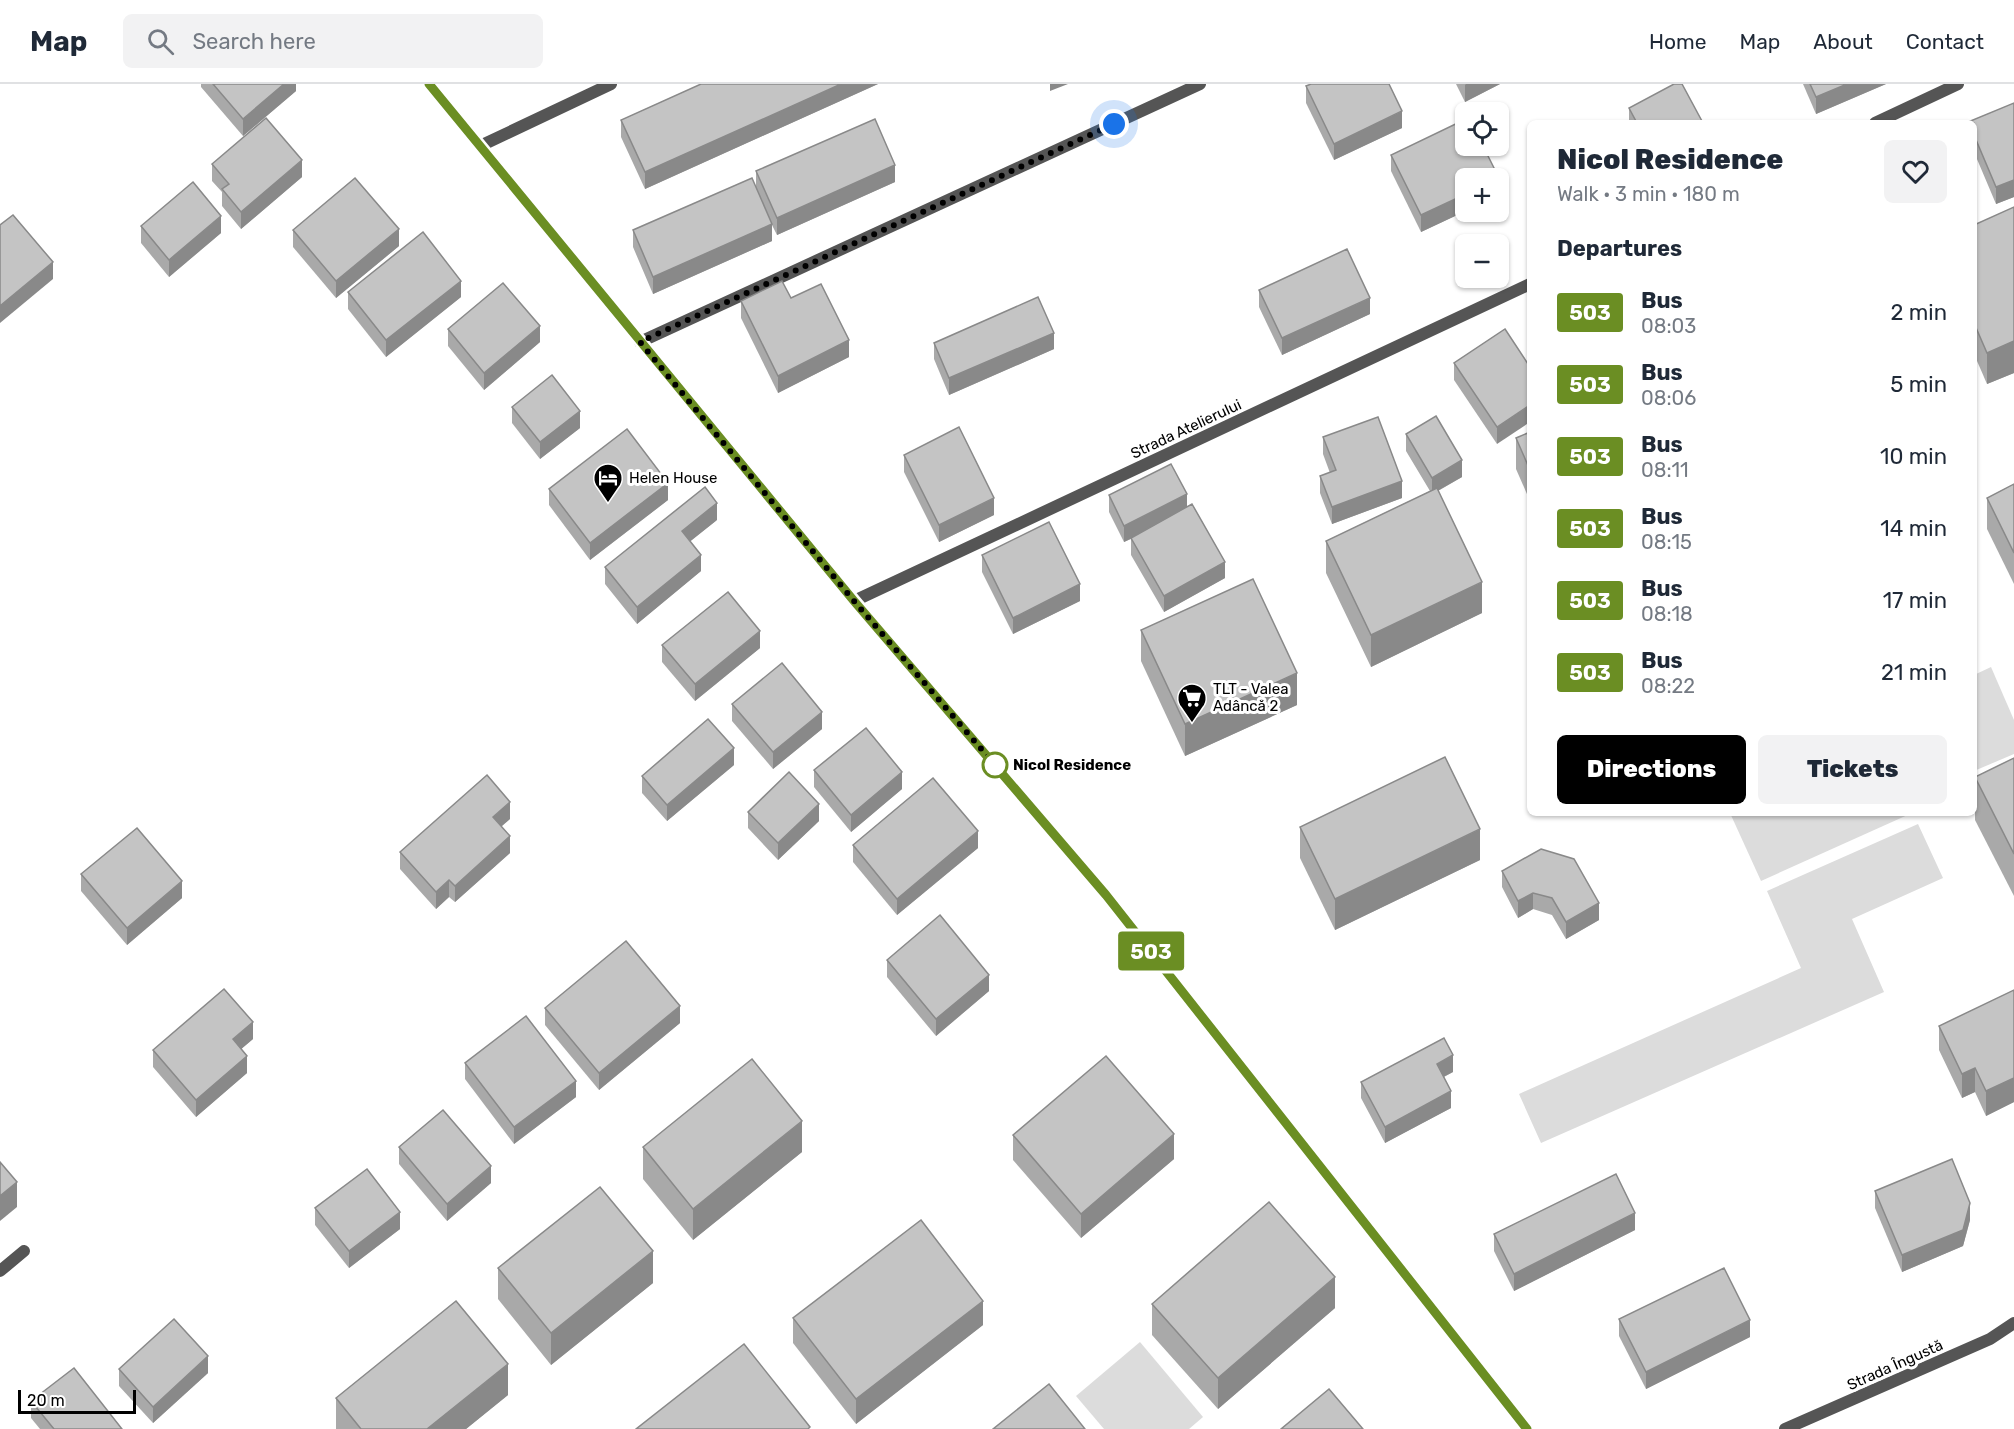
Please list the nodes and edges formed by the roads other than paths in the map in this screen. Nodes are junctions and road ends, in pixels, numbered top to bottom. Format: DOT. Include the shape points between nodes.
graph roads {
  1 [pos="429,84"];
  2 [pos="611,84"];
  3 [pos="1200,84"];
  4 [pos="1958,84"];
  5 [pos="1881,120"];
  6 [pos="480,146"];
  7 [pos="1527,285"];
  8 [pos="640,342"];
  9 [pos="854,601"];
  10 [pos="24,1251"];
  11 [pos="0,1271"];
  12 [pos="2014,1323"];
  13 [pos="1527,1429"];
  14 [pos="1785,1429"];
  1 -- 6 [label="street"];
  2 -- 6 [label="street"];
  3 -- 8 [label="street"];
  4 -- 5 [label="street"];
  6 -- 8 [label="street"];
  7 -- 9 [label="street, Strada Atelierului"];
  8 -- 9 [label="street"];
  9 -- 13 [label="street" via="1114,904"];
  10 -- 11 [label="street"];
  12 -- 14 [label="street, Strada Îngustă" via="1990,1339"];
}
